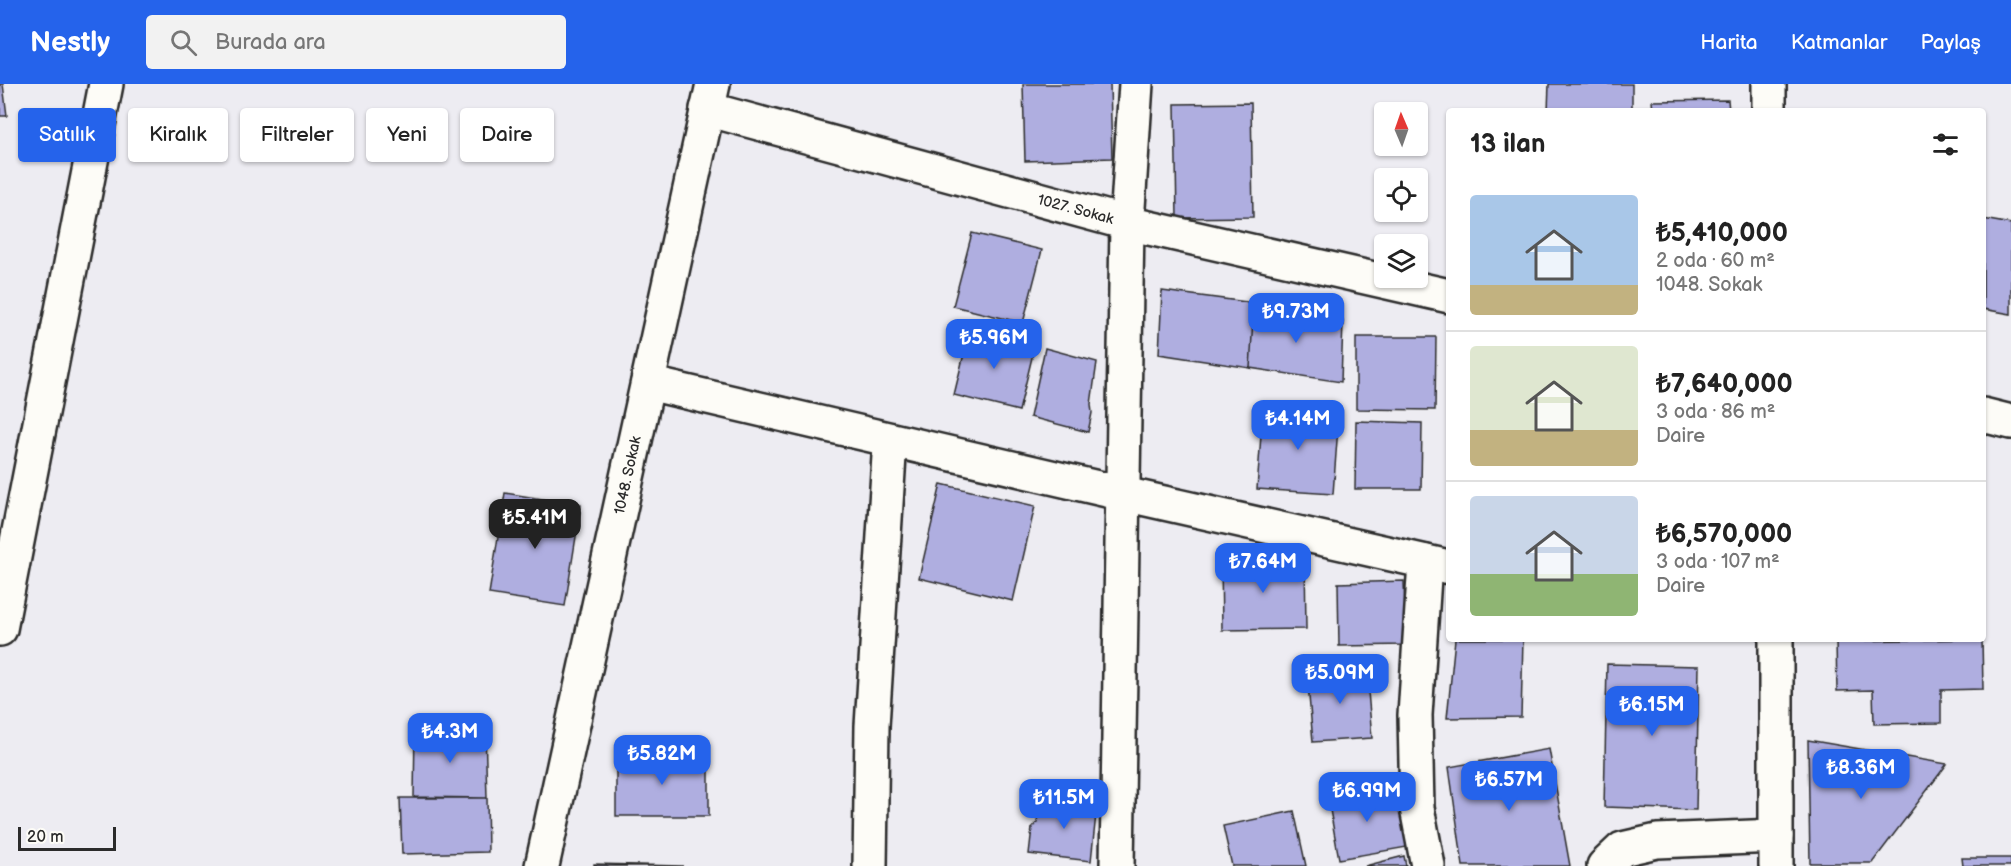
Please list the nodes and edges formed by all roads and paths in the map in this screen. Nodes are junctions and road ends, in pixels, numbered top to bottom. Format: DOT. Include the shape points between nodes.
graph roads {
  1 [pos="106,84"];
  2 [pos="1136,84"];
  3 [pos="1769,84"];
  4 [pos="710,97"];
  5 [pos="1769,108"];
  6 [pos="1127,223"];
  7 [pos="1446,295"];
  8 [pos="648,383"];
  9 [pos="1986,416"];
  10 [pos="2011,422"];
  11 [pos="890,440"];
  12 [pos="1124,494"];
  13 [pos="1437,564"];
  14 [pos="0,629"];
  15 [pos="1776,642"];
  16 [pos="1776,851"];
  17 [pos="542,866"];
  18 [pos="870,866"];
  19 [pos="1117,866"];
  20 [pos="1428,866"];
  21 [pos="1604,866"];
  1 -- 14 [label="street"];
  2 -- 6 [label="street"];
  3 -- 5 [label="street"];
  4 -- 6 [label="street, 1027. Sokak"];
  4 -- 8 [label="street, 1048. Sokak"];
  6 -- 7 [label="street, 1027. Sokak"];
  6 -- 12 [label="street"];
  8 -- 11 [label="street"];
  8 -- 17 [label="street, 1048. Sokak"];
  9 -- 10 [label="street"];
  11 -- 12 [label="street"];
  11 -- 18 [label="street" via="872,726"];
  12 -- 13 [label="street"];
  12 -- 19 [label="street"];
  13 -- 20 [label="street" via="1415,715 1417,808"];
  15 -- 16 [label="street"];
  16 -- 21 [label="street" via="1657,841 1622,849"];
}
